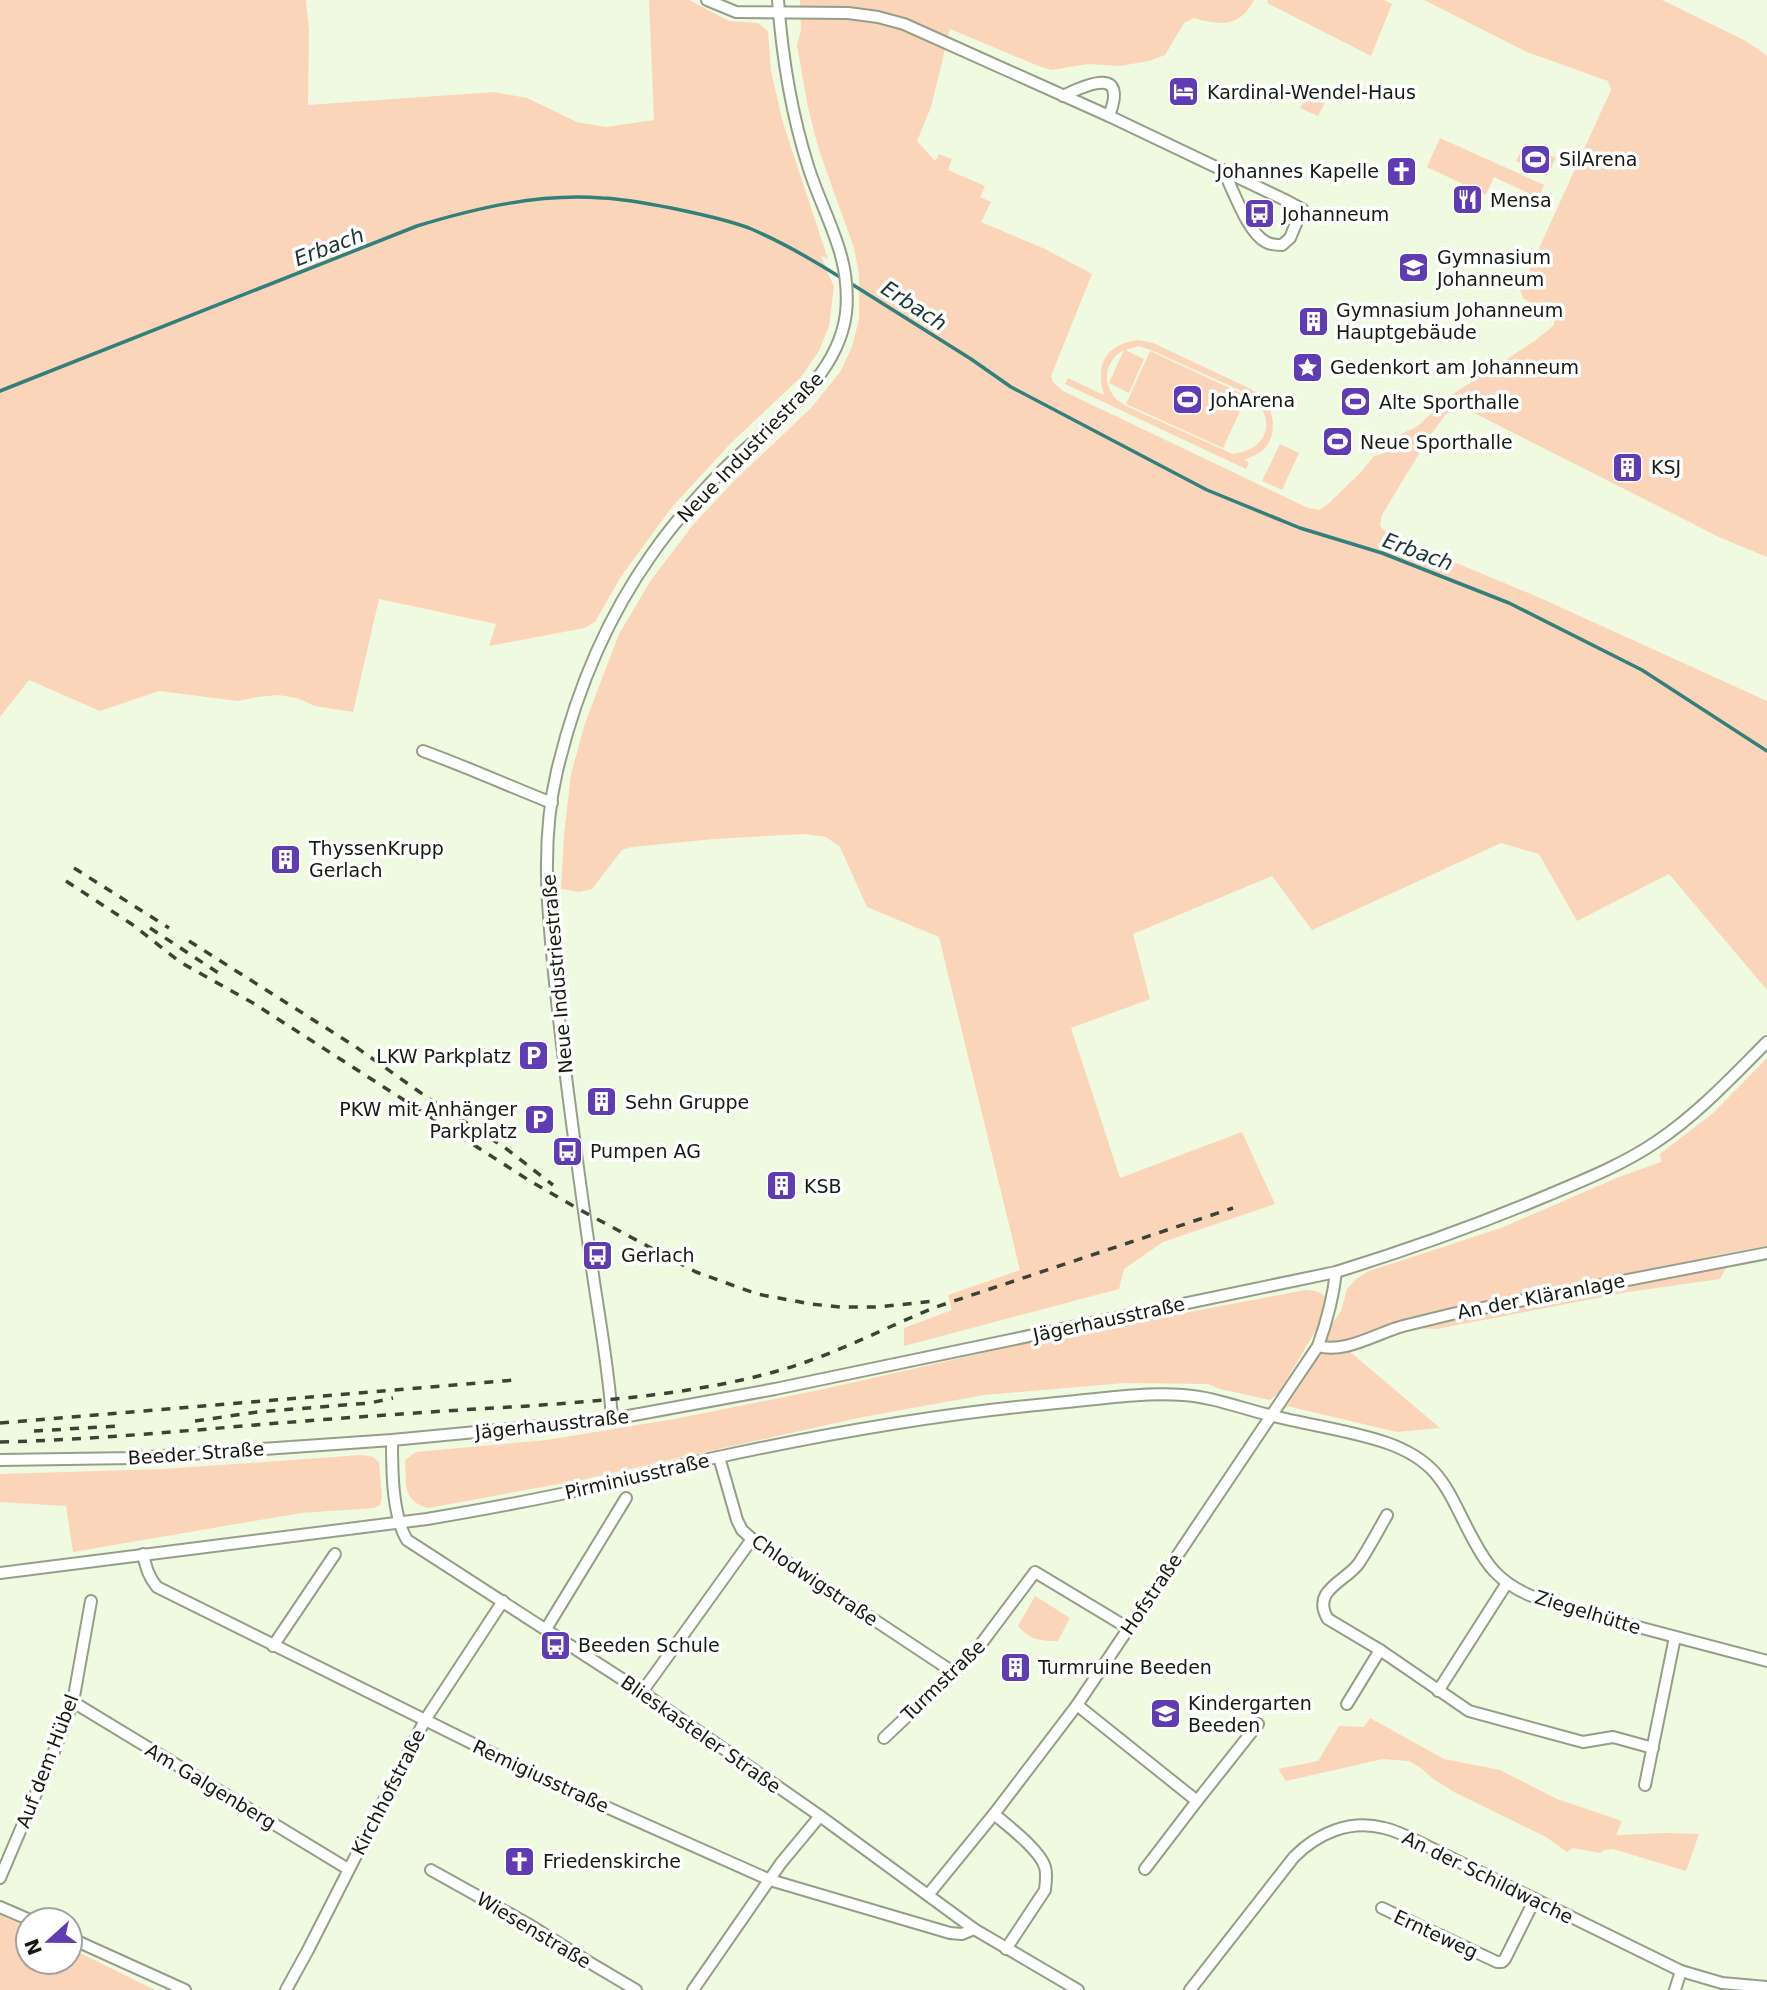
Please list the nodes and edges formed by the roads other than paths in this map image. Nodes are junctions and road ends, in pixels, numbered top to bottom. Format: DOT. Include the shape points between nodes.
graph roads {
  1 [pos="706,0"];
  2 [pos="778,0"];
  3 [pos="779,13"];
  4 [pos="1063,96"];
  5 [pos="1110,116"];
  6 [pos="1223,170"];
  7 [pos="423,751"];
  8 [pos="552,803"];
  9 [pos="1767,1042"];
  10 [pos="1767,1253"];
  11 [pos="1336,1272"];
  12 [pos="1318,1346"];
  13 [pos="1271,1416"];
  14 [pos="612,1419"];
  15 [pos="392,1440"];
  16 [pos="719,1457"];
  17 [pos="0,1460"];
  18 [pos="626,1498"];
  19 [pos="1387,1515"];
  20 [pos="399,1522"];
  21 [pos="751,1539"];
  22 [pos="143,1554"];
  23 [pos="335,1554"];
  24 [pos="0,1573"];
  25 [pos="1507,1583"];
  26 [pos="91,1601"];
  27 [pos="503,1601"];
  28 [pos="1128,1628"];
  29 [pos="546,1629"];
  30 [pos="1675,1637"];
  31 [pos="273,1646"];
  32 [pos="1380,1650"];
  33 [pos="1767,1661"];
  34 [pos="953,1672"];
  35 [pos="1437,1690"];
  36 [pos="642,1692"];
  37 [pos="73,1702"];
  38 [pos="1347,1704"];
  39 [pos="1077,1705"];
  40 [pos="425,1720"];
  41 [pos="1258,1724"];
  42 [pos="884,1738"];
  43 [pos="1653,1748"];
  44 [pos="1645,1785"];
  45 [pos="1196,1801"];
  46 [pos="994,1814"];
  47 [pos="820,1816"];
  48 [pos="348,1869"];
  49 [pos="1145,1869"];
  50 [pos="431,1870"];
  51 [pos="0,1878"];
  52 [pos="770,1880"];
  53 [pos="928,1895"];
  54 [pos="1535,1899"];
  55 [pos="1382,1908"];
  56 [pos="974,1929"];
  57 [pos="84,1944"];
  58 [pos="1006,1949"];
  59 [pos="1681,1971"];
  60 [pos="1767,1987"];
  61 [pos="185,1990"];
  62 [pos="286,1990"];
  63 [pos="636,1990"];
  64 [pos="694,1990"];
  65 [pos="1077,1990"];
  66 [pos="1190,1990"];
  67 [pos="1675,1990"];
  1 -- 3 [label="street" via="736,12"];
  2 -- 3 [label="street, Neue Industriestraße"];
  3 -- 4 [label="street" via="848,13 904,24"];
  3 -- 8 [label="street, Neue Industriestraße" via="788,89 808,167 845,267 842,334 821,374 803,396 680,517 628,591 581,690"];
  4 -- 5 [label="street"];
  4 -- 5 [label="street" via="1101,82 1114,93"];
  5 -- 6 [label="street"];
  6 -- 6 [label="street" via="1250,225 1264,241 1282,245 1290,238 1303,209"];
  7 -- 8 [label="street"];
  8 -- 14 [label="street, Neue Industriestraße" via="547,862 553,964"];
  9 -- 11 [label="street, Jägerhausstraße" via="1692,1116 1629,1159 1481,1223"];
  10 -- 12 [label="street, An der Kläranlage" via="1452,1314 1343,1346"];
  11 -- 12 [label="street, Hofstraße" via="1334,1297"];
  11 -- 14 [label="street, Jägerhausstraße"];
  12 -- 13 [label="street, Hofstraße"];
  13 -- 16 [label="street, Pirminiusstraße" via="1207,1398 1138,1396 993,1409"];
  13 -- 25 [label="street, Ziegelhütte" via="1384,1441 1418,1457 1446,1486 1481,1553"];
  13 -- 28 [label="street, Hofstraße"];
  14 -- 15 [label="street, Jägerhausstraße"];
  15 -- 17 [label="street, Beeder Straße" via="135,1458"];
  15 -- 20 [label="street, Blieskasteler Straße"];
  16 -- 20 [label="street, Pirminiusstraße" via="470,1512"];
  16 -- 21 [label="street, Chlodwigstraße" via="737,1520"];
  18 -- 29 [label="street"];
  19 -- 32 [label="street" via="1358,1565 1332,1585 1323,1603 1328,1619"];
  20 -- 22 [label="street, Pirminiusstraße"];
  20 -- 27 [label="street, Blieskasteler Straße" via="407,1540"];
  21 -- 34 [label="street, Chlodwigstraße"];
  21 -- 36 [label="street"];
  22 -- 24 [label="street, Pirminiusstraße"];
  22 -- 31 [label="street, Remigiusstraße" via="157,1587"];
  23 -- 31 [label="street"];
  25 -- 30 [label="street, Ziegelhütte" via="1537,1599"];
  25 -- 35 [label="street"];
  26 -- 37 [label="street, Auf dem Hübel"];
  27 -- 29 [label="street, Blieskasteler Straße"];
  27 -- 40 [label="street, Kirchhofstraße"];
  28 -- 34 [label="street, Turmstraße" via="1035,1572 991,1634"];
  28 -- 39 [label="street, Hofstraße"];
  29 -- 36 [label="street, Blieskasteler Straße"];
  30 -- 33 [label="street, Ziegelhütte"];
  30 -- 43 [label="street"];
  31 -- 40 [label="street, Remigiusstraße"];
  32 -- 35 [label="street"];
  32 -- 38 [label="street"];
  34 -- 42 [label="street, Turmstraße"];
  35 -- 43 [label="street" via="1469,1711 1496,1719 1583,1742 1613,1737"];
  36 -- 47 [label="street, Blieskasteler Straße"];
  37 -- 48 [label="street, Am Galgenberg"];
  37 -- 51 [label="street, Auf dem Hübel"];
  39 -- 45 [label="street"];
  39 -- 46 [label="street, Hofstraße"];
  40 -- 48 [label="street, Kirchhofstraße"];
  40 -- 52 [label="street, Remigiusstraße" via="550,1782"];
  41 -- 45 [label="street"];
  43 -- 44 [label="street"];
  45 -- 49 [label="street"];
  46 -- 53 [label="street, Hofstraße"];
  46 -- 58 [label="street" via="1045,1866 1045,1889"];
  47 -- 52 [label="street"];
  47 -- 53 [label="street, Blieskasteler Straße"];
  48 -- 62 [label="street, Kirchhofstraße"];
  50 -- 63 [label="street, Wiesenstraße"];
  52 -- 56 [label="street, Remigiusstraße" via="950,1933"];
  52 -- 64 [label="street"];
  53 -- 56 [label="street, Blieskasteler Straße"];
  54 -- 55 [label="street, Ernteweg" via="1502,1962"];
  54 -- 59 [label="street, An der Schildwache"];
  54 -- 66 [label="street, An der Schildwache" via="1385,1828 1368,1825 1332,1830 1294,1857"];
  56 -- 58 [label="street, Blieskasteler Straße"];
  57 -- 61 [label="street"];
  58 -- 65 [label="street, Blieskasteler Straße"];
  59 -- 60 [label="street, An der Schildwache" via="1722,1983"];
  59 -- 67 [label="street"];
}
